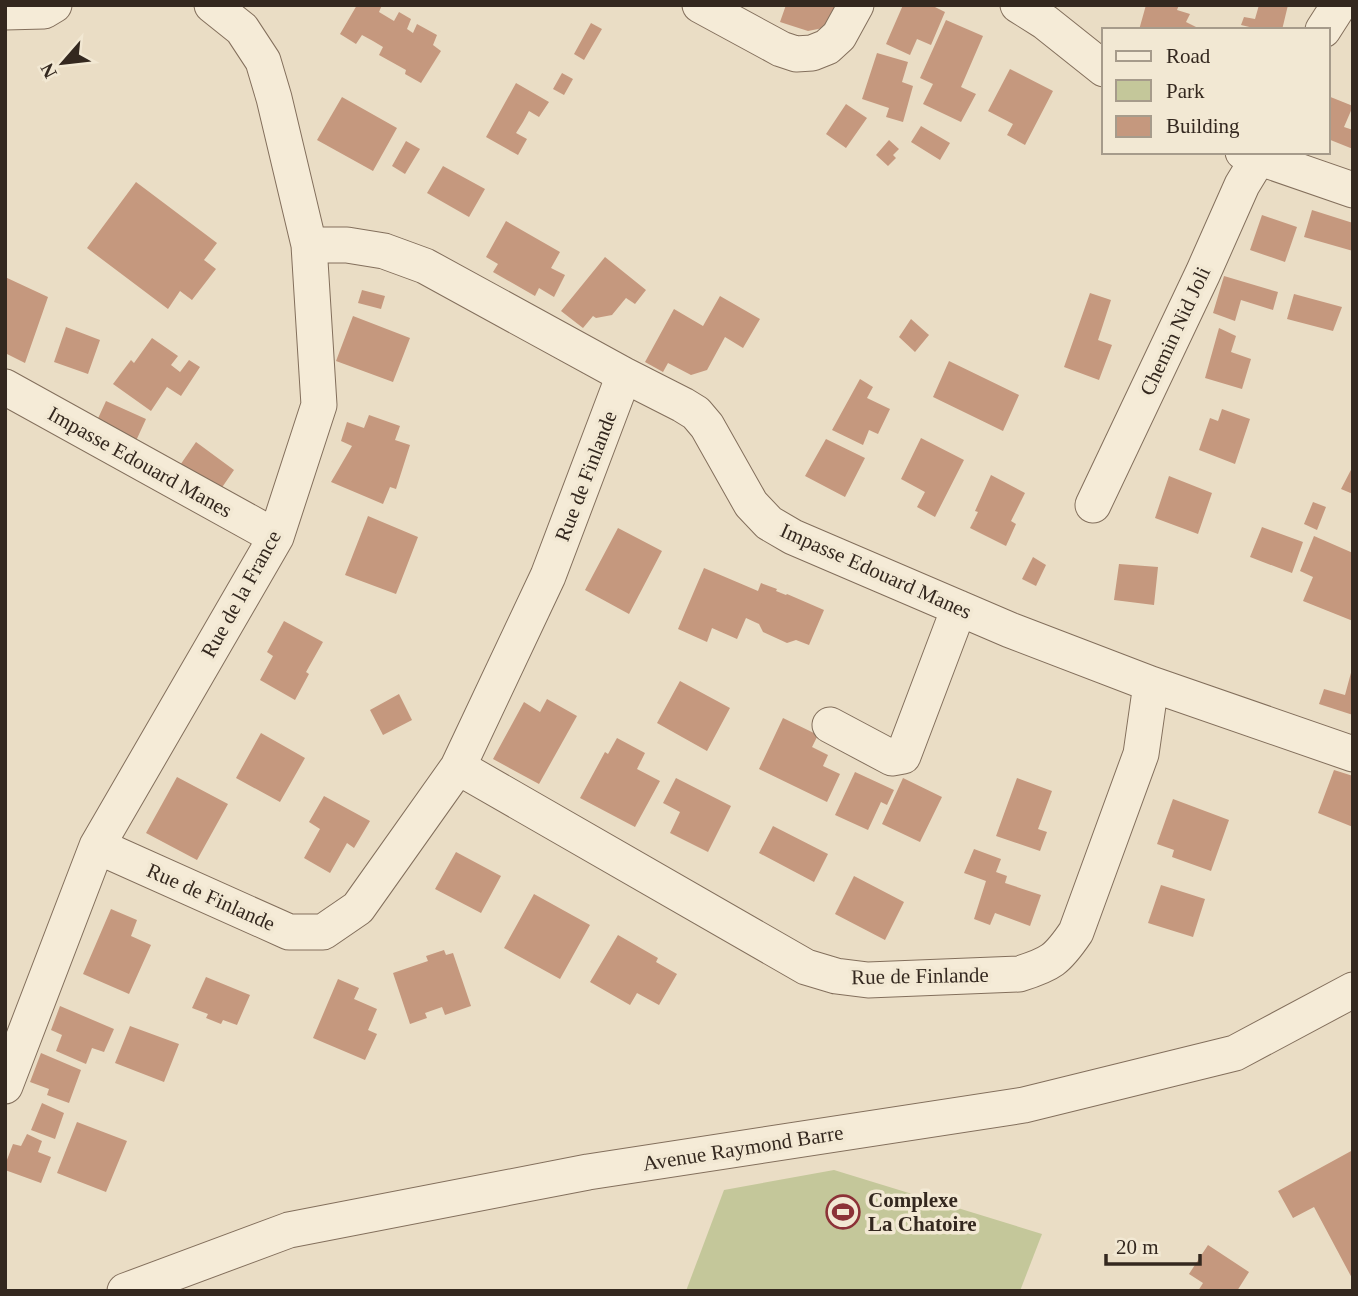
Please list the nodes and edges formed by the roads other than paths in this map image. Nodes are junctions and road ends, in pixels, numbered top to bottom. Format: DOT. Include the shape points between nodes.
graph roads {
  1 [pos="54,5"];
  2 [pos="212,5"];
  3 [pos="700,5"];
  4 [pos="856,5"];
  5 [pos="1018,5"];
  6 [pos="1339,5"];
  7 [pos="5,12"];
  8 [pos="1324,28"];
  9 [pos="1102,67"];
  10 [pos="1255,154"];
  11 [pos="1353,190"];
  12 [pos="309,245"];
  13 [pos="624,375"];
  14 [pos="5,387"];
  15 [pos="1093,505"];
  16 [pos="276,537"];
  17 [pos="959,608"];
  18 [pos="1150,684"];
  19 [pos="831,725"];
  20 [pos="1353,754"];
  21 [pos="458,767"];
  22 [pos="97,846"];
  23 [pos="1353,990"];
  24 [pos="5,1086"];
  25 [pos="125,1291"];
  1 -- 7 [label="street" via="44,11"];
  2 -- 12 [label="street, Rue de la France" via="242,29 263,61"];
  3 -- 4 [label="street" via="796,54 828,47"];
  5 -- 9 [label="street"];
  6 -- 8 [label="street"];
  10 -- 11 [label="street, Chemin Nid Joli"];
  10 -- 15 [label="street, Chemin Nid Joli"];
  12 -- 13 [label="street, Impasse Edouard Manes" via="384,251 425,266"];
  12 -- 16 [label="street, Rue de la France" via="319,405"];
  13 -- 17 [label="street, Impasse Edouard Manes" via="696,413 751,504 769,523"];
  13 -- 21 [label="street, Rue de Finlande" via="548,576"];
  14 -- 16 [label="street, Impasse Edouard Manes"];
  16 -- 22 [label="street, Rue de la France"];
  17 -- 18 [label="street, Impasse Edouard Manes"];
  17 -- 19 [label="street" via="903,757 892,758"];
  18 -- 20 [label="street, Impasse Edouard Manes"];
  18 -- 21 [label="street, Rue de Finlande" via="1141,754 1076,933 1062,953 1043,967 1019,974 868,980 806,967"];
  21 -- 22 [label="street, Rue de Finlande" via="358,908 323,932 289,932"];
  22 -- 24 [label="street, Rue de la France"];
  23 -- 25 [label="street, Avenue Raymond Barre" via="1235,1053 1051,1099 588,1172 289,1230"];
}
